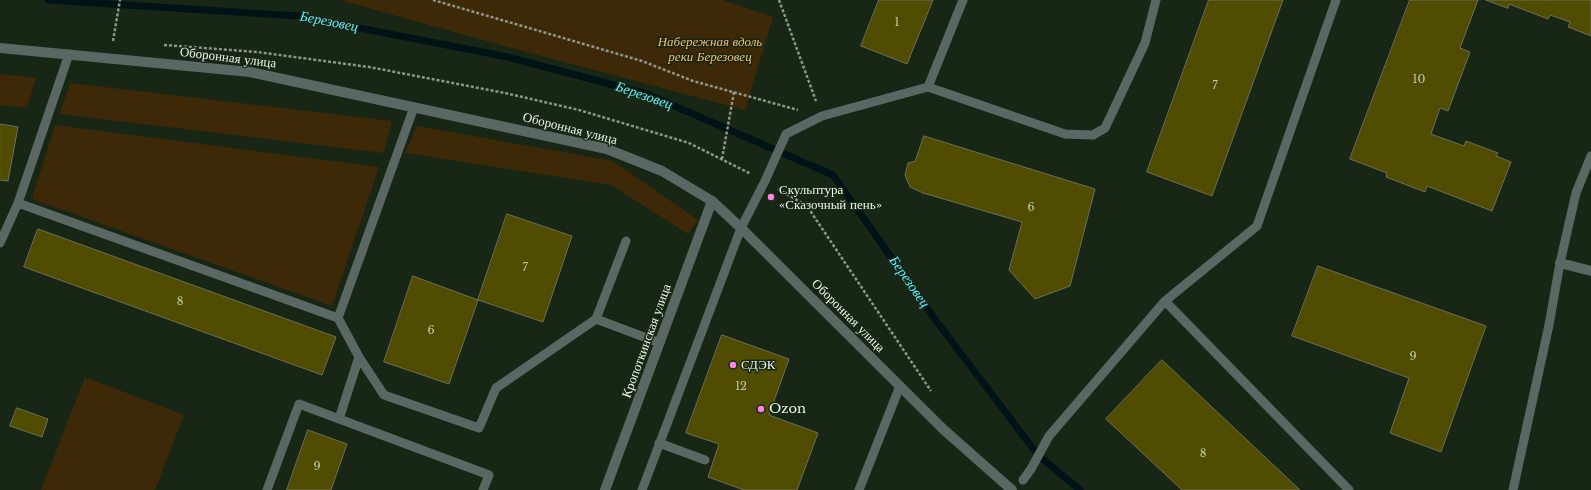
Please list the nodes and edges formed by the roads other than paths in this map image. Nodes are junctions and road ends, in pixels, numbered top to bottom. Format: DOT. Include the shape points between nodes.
graph roads {
  1 [pos="963,0"];
  2 [pos="1156,0"];
  3 [pos="1336,0"];
  4 [pos="0,48"];
  5 [pos="69,54"];
  6 [pos="928,87"];
  7 [pos="414,107"];
  8 [pos="1591,156"];
  9 [pos="712,201"];
  10 [pos="18,203"];
  11 [pos="741,228"];
  12 [pos="626,241"];
  13 [pos="0,243"];
  14 [pos="1560,264"];
  15 [pos="1591,271"];
  16 [pos="1166,302"];
  17 [pos="338,318"];
  18 [pos="596,319"];
  19 [pos="660,342"];
  20 [pos="359,357"];
  21 [pos="900,386"];
  22 [pos="339,419"];
  23 [pos="659,443"];
  24 [pos="705,460"];
  25 [pos="1023,480"];
  26 [pos="267,490"];
  27 [pos="483,490"];
  28 [pos="605,490"];
  29 [pos="642,490"];
  30 [pos="859,490"];
  31 [pos="1012,490"];
  32 [pos="1348,490"];
  33 [pos="1513,490"];
  1 -- 6 [label="lane"];
  2 -- 6 [label="lane" via="1145,43 1105,128 1093,135 1065,134"];
  3 -- 16 [label="lane" via="1257,226"];
  4 -- 5 [label="street, Оборонная улица"];
  5 -- 7 [label="street, Оборонная улица" via="250,72"];
  5 -- 10 [label="lane"];
  6 -- 11 [label="lane" via="822,116 786,134"];
  7 -- 9 [label="street, Оборонная улица" via="607,150 662,171"];
  7 -- 17 [label="lane"];
  8 -- 14 [label="lane" via="1576,193"];
  9 -- 11 [label="street, Оборонная улица"];
  9 -- 19 [label="street, Кропоткинская улица"];
  10 -- 13 [label="lane"];
  10 -- 17 [label="lane"];
  11 -- 21 [label="street, Оборонная улица"];
  11 -- 23 [label="lane"];
  12 -- 18 [label="lane"];
  14 -- 15 [label="street"];
  14 -- 33 [label="lane"];
  16 -- 25 [label="lane" via="1049,436"];
  16 -- 32 [label="lane"];
  17 -- 20 [label="lane"];
  18 -- 19 [label="lane"];
  18 -- 20 [label="lane" via="496,388 479,428 384,395"];
  19 -- 28 [label="street, Кропоткинская улица"];
  20 -- 22 [label="lane"];
  21 -- 30 [label="lane"];
  21 -- 31 [label="street, Оборонная улица" via="943,429"];
  22 -- 26 [label="lane" via="299,404"];
  22 -- 27 [label="lane" via="489,475"];
  23 -- 24 [label="lane"];
  23 -- 29 [label="lane"];
}
